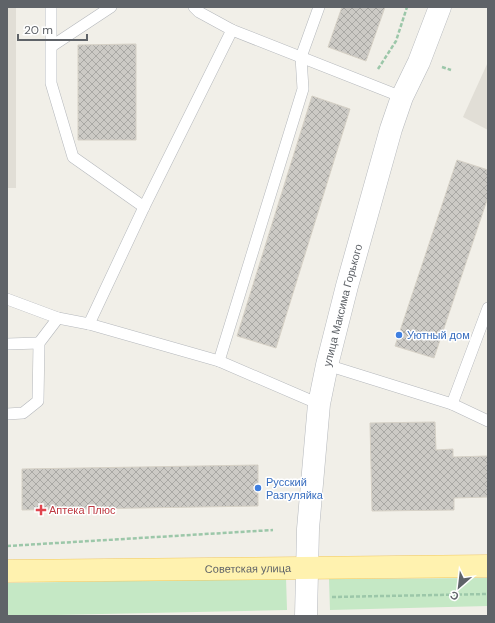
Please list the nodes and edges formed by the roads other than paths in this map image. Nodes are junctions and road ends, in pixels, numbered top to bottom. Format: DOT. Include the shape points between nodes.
graph roads {
  1 [pos="51,7"];
  2 [pos="111,7"];
  3 [pos="194,7"];
  4 [pos="319,7"];
  5 [pos="440,7"];
  6 [pos="232,30"];
  7 [pos="52,46"];
  8 [pos="301,57"];
  9 [pos="402,97"];
  10 [pos="144,207"];
  11 [pos="7,298"];
  12 [pos="488,308"];
  13 [pos="58,318"];
  14 [pos="89,324"];
  15 [pos="7,344"];
  16 [pos="39,344"];
  17 [pos="218,361"];
  18 [pos="327,365"];
  19 [pos="319,404"];
  20 [pos="452,404"];
  21 [pos="7,414"];
  22 [pos="488,421"];
  23 [pos="488,566"];
  24 [pos="307,568"];
  25 [pos="7,571"];
  26 [pos="306,616"];
  1 -- 7 [label="lane"];
  2 -- 7 [label="lane"];
  3 -- 6 [label="lane" via="198,12"];
  4 -- 8 [label="lane"];
  5 -- 9 [label="street, улица Максима Горького" via="427,44"];
  6 -- 8 [label="lane"];
  6 -- 10 [label="lane"];
  7 -- 10 [label="lane" via="51,83 73,157"];
  8 -- 9 [label="lane"];
  8 -- 17 [label="lane" via="303,89"];
  9 -- 18 [label="street, улица Максима Горького" via="347,286"];
  10 -- 14 [label="lane"];
  11 -- 13 [label="lane"];
  12 -- 20 [label="lane"];
  13 -- 14 [label="lane"];
  13 -- 16 [label="lane"];
  14 -- 17 [label="lane"];
  15 -- 16 [label="lane"];
  16 -- 21 [label="lane" via="38,400 23,414"];
  17 -- 19 [label="lane"];
  18 -- 19 [label="street, улица Максима Горького"];
  18 -- 20 [label="lane"];
  19 -- 24 [label="street, улица Максима Горького"];
  20 -- 22 [label="lane"];
  23 -- 24 [label="main road, Советская улица"];
  24 -- 25 [label="main road, Советская улица"];
  24 -- 26 [label="street, улица Максима Горького"];
}
